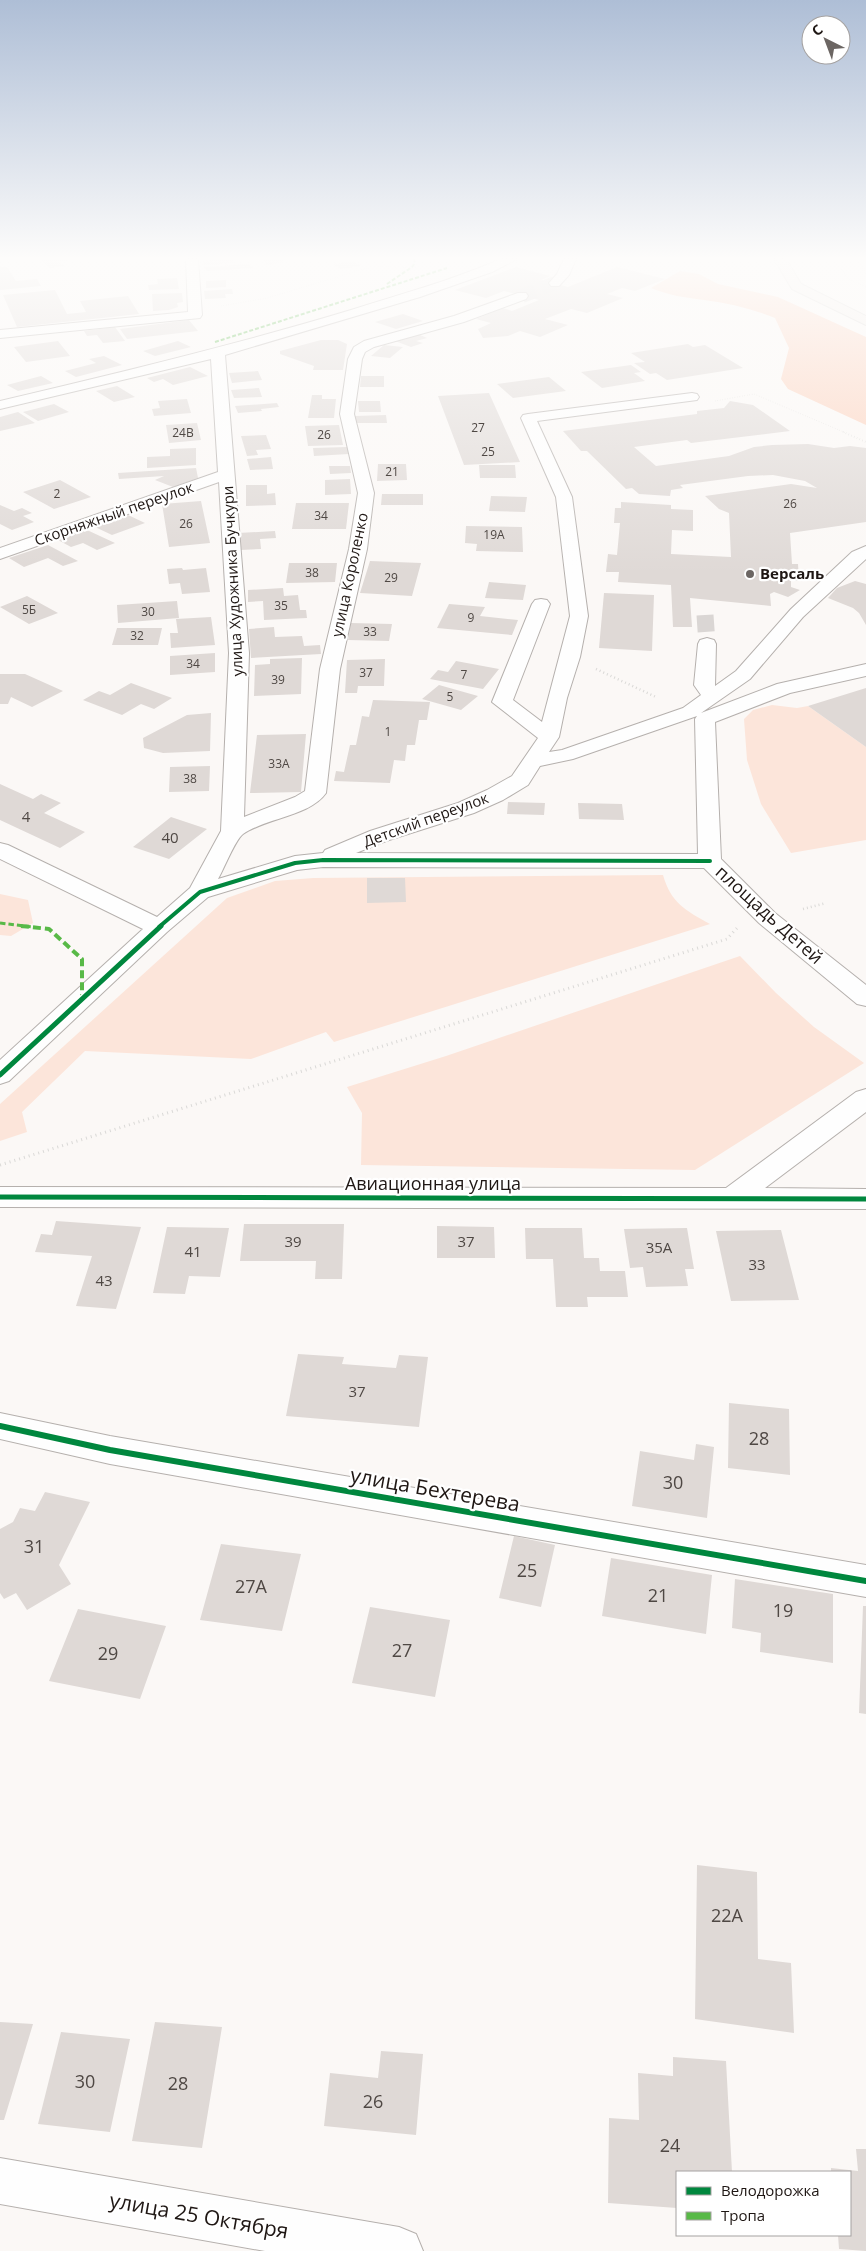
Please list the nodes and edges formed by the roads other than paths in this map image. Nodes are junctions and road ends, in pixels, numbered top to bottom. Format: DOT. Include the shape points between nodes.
graph roads {
  1 [pos="172,364"];
  2 [pos="218,364"];
  3 [pos="355,364"];
  4 [pos="700,400"];
  5 [pos="0,405"];
  6 [pos="227,474"];
  7 [pos="866,551"];
  8 [pos="0,554"];
  9 [pos="542,604"];
  10 [pos="707,644"];
  11 [pos="866,670"];
  12 [pos="712,696"];
  13 [pos="549,737"];
  14 [pos="533,761"];
  15 [pos="232,831"];
  16 [pos="0,850"];
  17 [pos="323,860"];
  18 [pos="710,861"];
  19 [pos="200,892"];
  20 [pos="159,928"];
  21 [pos="866,998"];
  22 [pos="0,1075"];
  23 [pos="866,1098"];
  24 [pos="0,1197"];
  25 [pos="733,1198"];
  26 [pos="866,1199"];
  27 [pos="0,1426"];
  28 [pos="866,1581"];
  29 [pos="0,2182"];
  30 [pos="399,2251"];
  1 -- 5 [label="street"];
  2 -- 6 [label="street, улица Художника Бучкури"];
  3 -- 15 [label="street, улица Короленко" via="347,414 366,493 358,548 330,669 315,793 303,802 267,814"];
  4 -- 13 [label="street, Детский переулок" via="528,418 564,497 579,616"];
  6 -- 8 [label="street, Скорняжный переулок"];
  6 -- 15 [label="street, улица Художника Бучкури" via="239,654"];
  7 -- 12 [label="street" via="797,613 743,675"];
  9 -- 13 [label="street" via="502,702"];
  10 -- 12 [label="street" via="704,685"];
  11 -- 18 [label="street, площадь Детей" via="784,688 705,719"];
  12 -- 14 [label="street" via="690,712 566,755"];
  13 -- 14 [label="street, Детский переулок"];
  14 -- 17 [label="street, Детский переулок" via="520,780 495,795 466,808 378,836"];
  15 -- 19 [label="street, улица Художника Бучкури"];
  16 -- 20 [label="street"];
  17 -- 18 [label="street"];
  17 -- 19 [label="street" via="295,863"];
  18 -- 21 [label="street, площадь Детей" via="767,918"];
  19 -- 20 [label="street"];
  20 -- 22 [label="street"];
  23 -- 25 [label="street"];
  24 -- 25 [label="street, Авиационная улица"];
  25 -- 26 [label="street, Авиационная улица"];
  27 -- 28 [label="street, улица Бехтерева" via="110,1450"];
  29 -- 30 [label="street, улица 25 Октября"];
}
